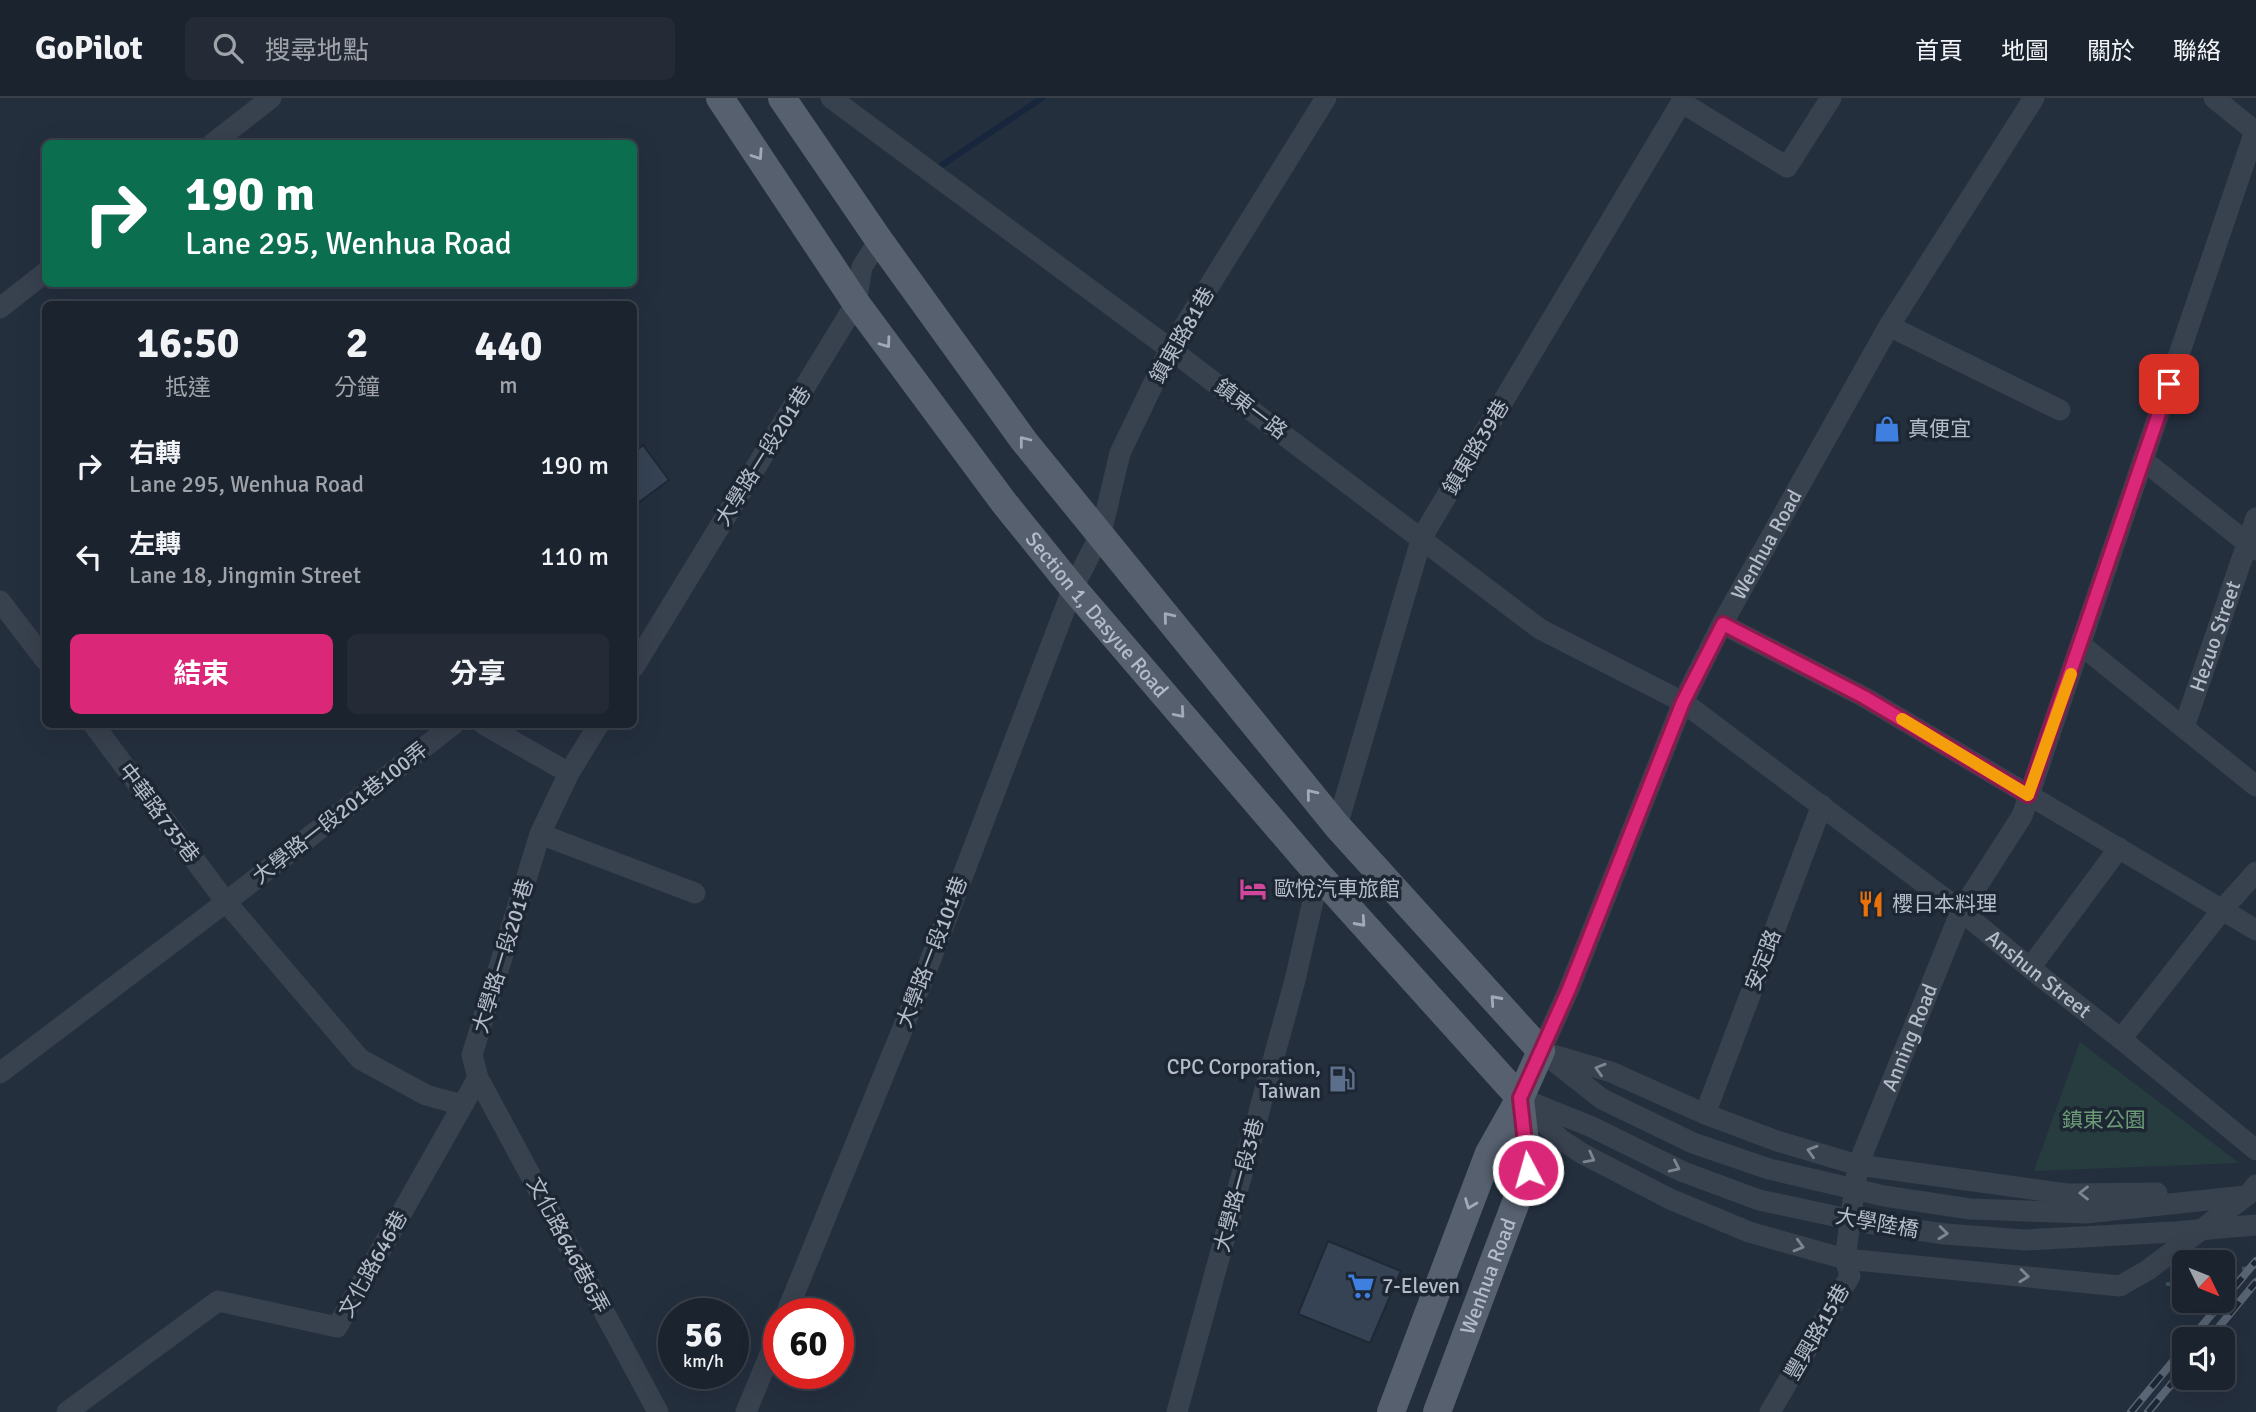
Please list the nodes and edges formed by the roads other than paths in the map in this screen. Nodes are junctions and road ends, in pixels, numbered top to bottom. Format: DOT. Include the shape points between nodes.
graph roads {
  1 [pos="271,98"];
  2 [pos="720,98"];
  3 [pos="782,98"];
  4 [pos="831,98"];
  5 [pos="1326,98"];
  6 [pos="1831,98"];
  7 [pos="2034,98"];
  8 [pos="2214,98"];
  9 [pos="1683,100"];
  10 [pos="2255,131"];
  11 [pos="217,140"];
  12 [pos="879,240"];
  13 [pos="42,275"];
  14 [pos="856,303"];
  15 [pos="0,308"];
  16 [pos="1889,326"];
  17 [pos="1170,349"];
  18 [pos="2060,410"];
  19 [pos="2143,460"];
  20 [pos="2256,518"];
  21 [pos="1101,533"];
  22 [pos="1422,537"];
  23 [pos="2252,547"];
  24 [pos="1073,588"];
  25 [pos="0,601"];
  26 [pos="1723,624"];
  27 [pos="2081,645"];
  28 [pos="42,657"];
  29 [pos="637,662"];
  30 [pos="1683,702"];
  31 [pos="2184,727"];
  32 [pos="96,728"];
  33 [pos="449,728"];
  34 [pos="490,728"];
  35 [pos="597,728"];
  36 [pos="569,773"];
  37 [pos="2256,786"];
  38 [pos="2028,795"];
  39 [pos="1822,805"];
  40 [pos="1337,826"];
  41 [pos="540,834"];
  42 [pos="2119,848"];
  43 [pos="2256,872"];
  44 [pos="1319,875"];
  45 [pos="695,892"];
  46 [pos="226,902"];
  47 [pos="2222,909"];
  48 [pos="1961,911"];
  49 [pos="2256,930"];
  50 [pos="2029,968"];
  51 [pos="2121,1040"];
  52 [pos="1541,1051"];
  53 [pos="0,1073"];
  54 [pos="478,1077"];
  55 [pos="1520,1098"];
  56 [pos="462,1105"];
  57 [pos="1705,1114"];
  58 [pos="2256,1150"];
  59 [pos="1858,1165"];
  60 [pos="2254,1191"];
  61 [pos="2256,1225"];
  62 [pos="1845,1259"];
  63 [pos="793,1298"];
  64 [pos="763,1371"];
  65 [pos="67,1412"];
  66 [pos="658,1412"];
  67 [pos="746,1412"];
  68 [pos="1177,1412"];
  69 [pos="1391,1412"];
  70 [pos="1437,1412"];
  71 [pos="1770,1412"];
  1 -- 11 [label="street"];
  2 -- 14 [label="main road, Section 1, Dasyue Road, one-way"];
  3 -- 12 [label="main road"];
  4 -- 17 [label="street, 鎮東一路"];
  5 -- 17 [label="street, 鎮東路81巷"];
  6 -- 9 [label="street" via="1787,167"];
  7 -- 16 [label="street, Wenhua Road"];
  8 -- 10 [label="street"];
  9 -- 22 [label="street, 鎮東路39巷"];
  10 -- 19 [label="street, Anning Road"];
  12 -- 14 [label="street, 大學路一段201巷" via="862,267"];
  21 -- 12 [label="main road, one-way" via="1024,441"];
  13 -- 15 [label="street"];
  14 -- 24 [label="main road, Section 1, Dasyue Road, one-way" via="1004,504"];
  14 -- 29 [label="street, 大學路一段201巷"];
  16 -- 18 [label="street"];
  16 -- 26 [label="street, Wenhua Road"];
  17 -- 21 [label="street, 鎮東路81巷" via="1120,453"];
  17 -- 22 [label="street, 鎮東一路"];
  19 -- 23 [label="street"];
  19 -- 27 [label="street, Anning Road"];
  20 -- 23 [label="street, Hezuo Street"];
  21 -- 24 [label="street, 鎮東路81巷"];
  40 -- 21 [label="main road, one-way"];
  22 -- 30 [label="street, 鎮東一路" via="1539,629"];
  22 -- 40 [label="street, 鎮東路39巷"];
  23 -- 31 [label="street, Hezuo Street"];
  24 -- 44 [label="main road, Section 1, Dasyue Road, one-way"];
  24 -- 63 [label="street, 大學路一段101巷" via="927,969"];
  25 -- 28 [label="street"];
  26 -- 30 [label="street, Wenhua Road"];
  26 -- 38 [label="street" via="1864,697"];
  27 -- 31 [label="street"];
  27 -- 38 [label="street, Anning Road"];
  30 -- 39 [label="street, Anshun Street"];
  30 -- 52 [label="street, Wenhua Road"];
  31 -- 37 [label="street"];
  32 -- 46 [label="street, 中華路735巷"];
  33 -- 46 [label="street, 大學路一段201巷100弄"];
  34 -- 36 [label="street"];
  35 -- 36 [label="street, 大學路一段201巷"];
  36 -- 41 [label="street, 大學路一段201巷"];
  38 -- 42 [label="street"];
  38 -- 48 [label="street, Anning Road" via="2022,816"];
  39 -- 48 [label="street, Anshun Street"];
  39 -- 57 [label="street, 安定路"];
  52 -- 40 [label="main road, one-way"];
  41 -- 45 [label="street"];
  41 -- 54 [label="street, 大學路一段201巷" via="472,1055"];
  42 -- 47 [label="street"];
  42 -- 50 [label="street"];
  43 -- 47 [label="street"];
  44 -- 55 [label="main road, Section 1, Dasyue Road, one-way"];
  44 -- 68 [label="street, 大學路一段3巷" via="1296,981"];
  46 -- 53 [label="street, 大學路一段201巷100弄"];
  46 -- 56 [label="street" via="360,1059 426,1095"];
  47 -- 49 [label="street"];
  47 -- 51 [label="street"];
  48 -- 50 [label="street, Anshun Street"];
  48 -- 59 [label="street, Anning Road"];
  50 -- 51 [label="street, Anshun Street"];
  51 -- 58 [label="street, Anshun Street"];
  52 -- 55 [label="main road, Wenhua Road"];
  57 -- 52 [label="street, one-way" via="1611,1072"];
  52 -- 60 [label="street, 大學陸橋" via="1602,1099 1693,1143 1769,1168 1884,1196 1970,1209 2087,1213"];
  54 -- 56 [label="street, 文化路646巷"];
  54 -- 66 [label="street, 文化路646巷6弄"];
  55 -- 61 [label="street, 大學陸橋, one-way" via="1681,1171 1759,1200 1880,1225 2025,1240"];
  55 -- 62 [label="street, one-way" via="1560,1139 1670,1199 1749,1231"];
  55 -- 69 [label="main road, Wenhua Road, one-way" via="1489,1153"];
  55 -- 70 [label="main road, Wenhua Road" via="1528,1170"];
  56 -- 65 [label="street, 文化路646巷" via="337,1327 218,1301"];
  59 -- 57 [label="street, one-way"];
  60 -- 59 [label="street, one-way" via="2067,1194"];
  59 -- 62 [label="street, 豐興路15巷"];
  62 -- 60 [label="street, one-way" via="2120,1286"];
  62 -- 71 [label="street, 豐興路15巷" via="1850,1276"];
  64 -- 67 [label="street"];
}
